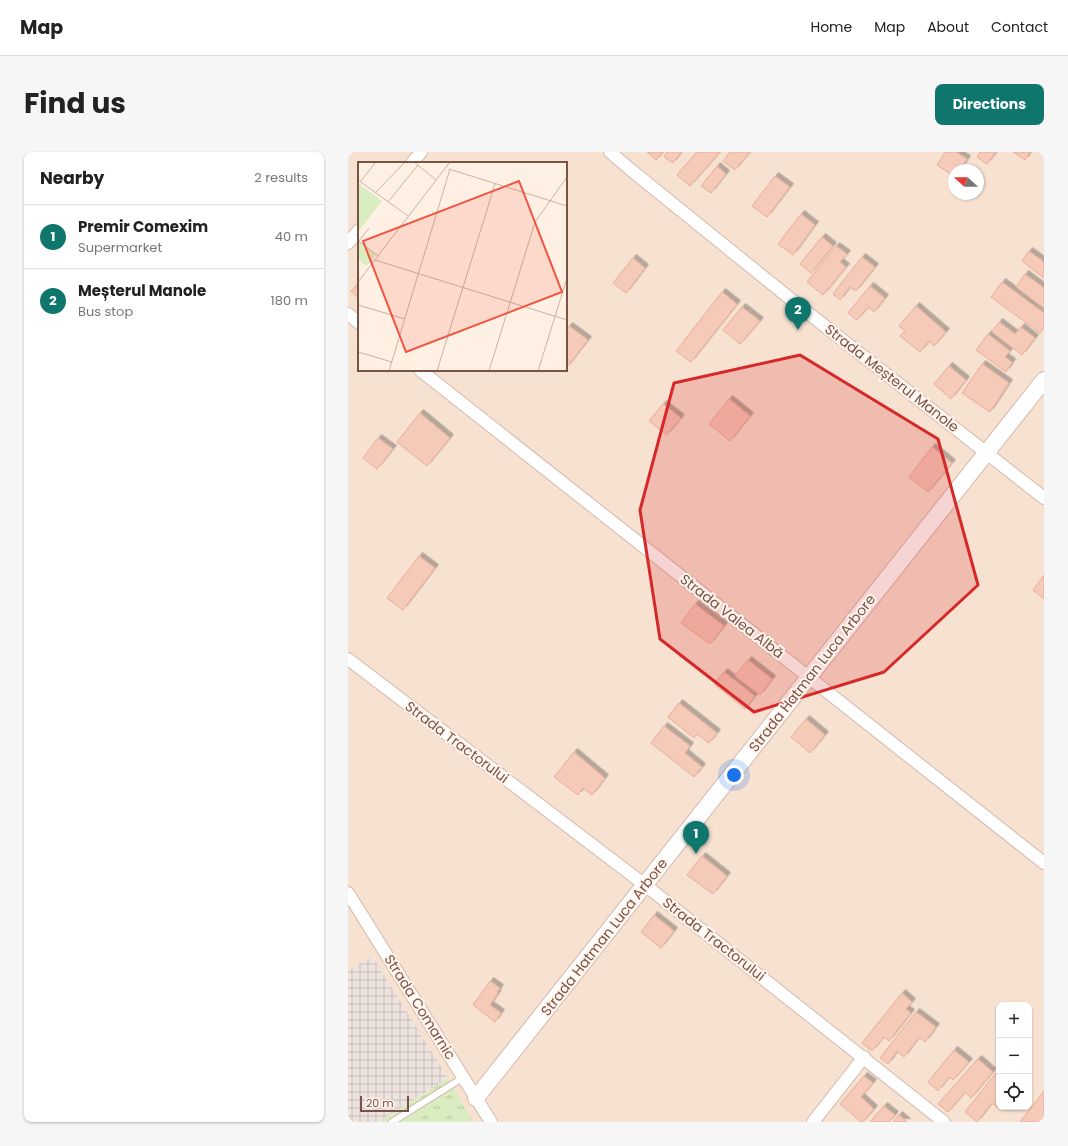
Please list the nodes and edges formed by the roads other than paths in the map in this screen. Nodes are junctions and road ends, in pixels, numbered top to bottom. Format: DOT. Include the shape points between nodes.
graph roads {
  1 [pos="421,152"];
  2 [pos="610,152"];
  3 [pos="413,162"];
  4 [pos="358,231"];
  5 [pos="348,244"];
  6 [pos="348,314"];
  7 [pos="358,322"];
  8 [pos="421,371"];
  9 [pos="1044,380"];
  10 [pos="987,453"];
  11 [pos="1044,498"];
  12 [pos="348,659"];
  13 [pos="809,678"];
  14 [pos="1044,863"];
  15 [pos="646,885"];
  16 [pos="348,893"];
  17 [pos="864,1057"];
  18 [pos="464,1077"];
  19 [pos="476,1098"];
  20 [pos="392,1122"];
  21 [pos="491,1122"];
  22 [pos="813,1122"];
  23 [pos="944,1122"];
  1 -- 3 [label="street"];
  2 -- 10 [label="street, Strada Meșterul Manole"];
  4 -- 5 [label="street"];
  6 -- 7 [label="street"];
  8 -- 13 [label="street, Strada Valea Albă"];
  9 -- 10 [label="street, Strada Hatman Luca Arbore"];
  10 -- 11 [label="street, Strada Meșterul Manole"];
  10 -- 13 [label="street, Strada Hatman Luca Arbore"];
  12 -- 15 [label="street, Strada Tractorului"];
  13 -- 14 [label="street, Strada Valea Albă"];
  13 -- 15 [label="street, Strada Hatman Luca Arbore"];
  15 -- 17 [label="street, Strada Tractorului"];
  15 -- 19 [label="street, Strada Hatman Luca Arbore"];
  16 -- 18 [label="street, Strada Comarnic"];
  17 -- 22 [label="street"];
  17 -- 23 [label="street, Strada Tractorului"];
  18 -- 19 [label="street, Strada Comarnic"];
  18 -- 20 [label="lane"];
  19 -- 21 [label="street, Strada Comarnic"];
}
